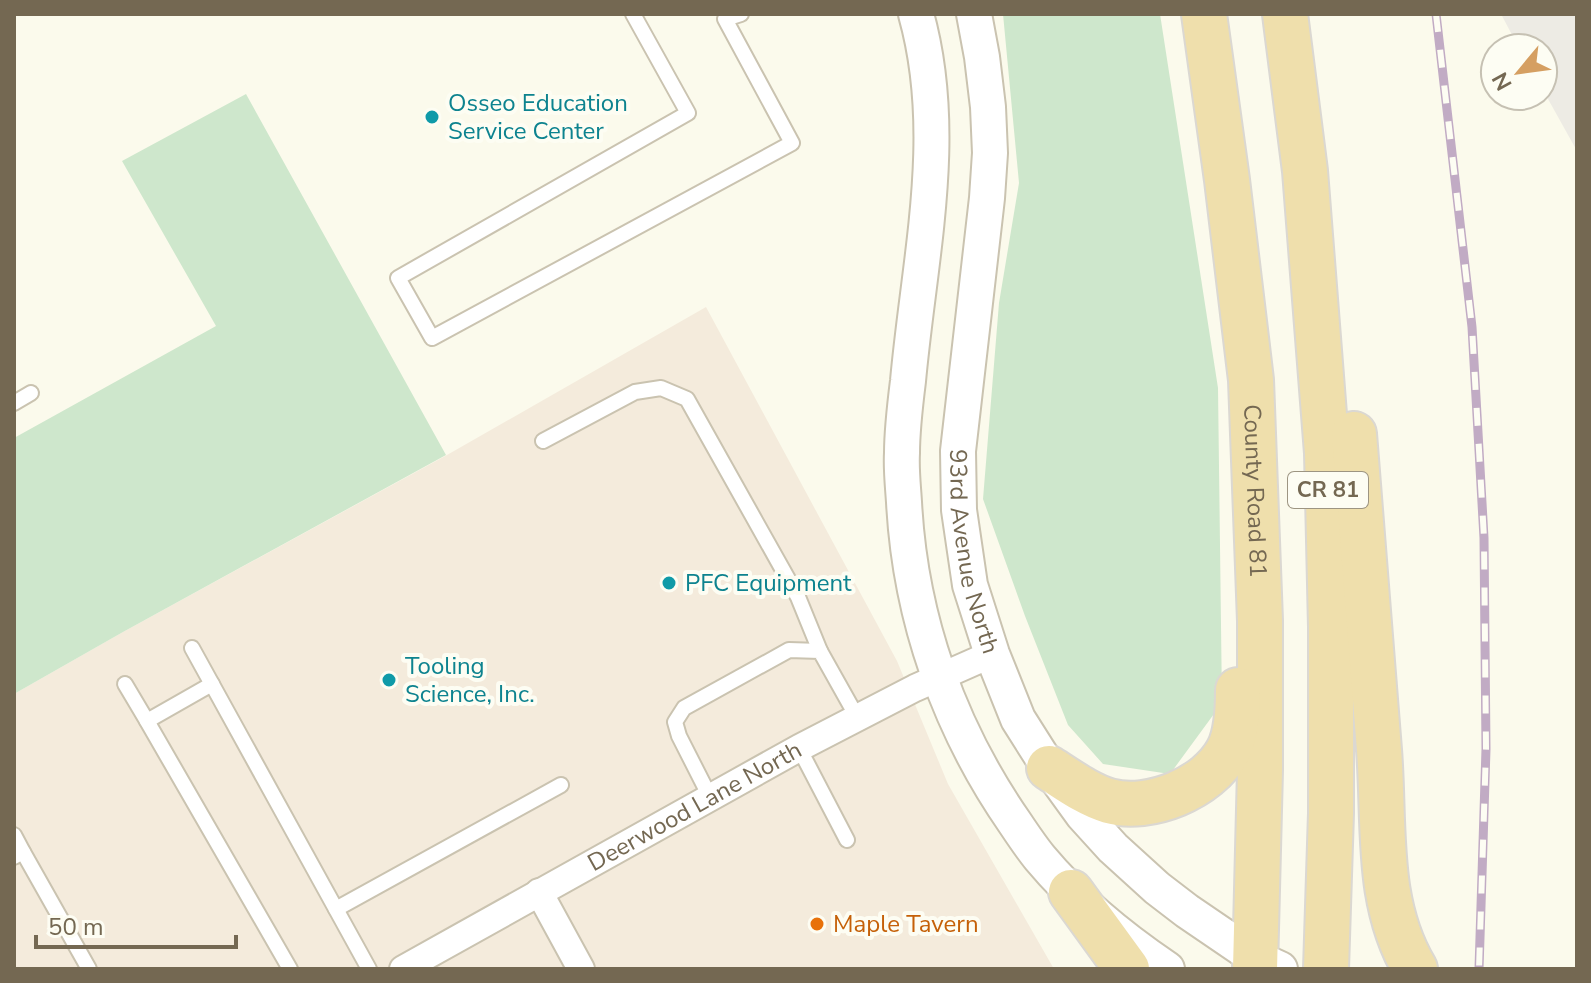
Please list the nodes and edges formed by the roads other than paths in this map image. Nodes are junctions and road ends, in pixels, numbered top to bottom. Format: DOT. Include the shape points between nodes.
graph roads {
  1 [pos="633,14"];
  2 [pos="741,14"];
  3 [pos="916,14"];
  4 [pos="974,14"];
  5 [pos="1204,14"];
  6 [pos="1285,14"];
  7 [pos="724,17"];
  8 [pos="1311,244"];
  9 [pos="31,393"];
  10 [pos="14,403"];
  11 [pos="543,441"];
  12 [pos="1254,446"];
  13 [pos="192,648"];
  14 [pos="820,651"];
  15 [pos="992,654"];
  16 [pos="938,677"];
  17 [pos="125,684"];
  18 [pos="212,684"];
  19 [pos="857,717"];
  20 [pos="147,721"];
  21 [pos="799,748"];
  22 [pos="1049,768"];
  23 [pos="561,785"];
  24 [pos="710,797"];
  25 [pos="14,835"];
  26 [pos="847,840"];
  27 [pos="18,854"];
  28 [pos="539,892"];
  29 [pos="1071,892"];
  30 [pos="336,909"];
  31 [pos="1264,965"];
  32 [pos="89,969"];
  33 [pos="290,969"];
  34 [pos="369,969"];
  35 [pos="403,969"];
  36 [pos="581,969"];
  37 [pos="1127,969"];
  38 [pos="1167,969"];
  39 [pos="1326,969"];
  40 [pos="1415,969"];
  1 -- 7 [label="lane" via="688,113 398,278 432,338 792,143"];
  2 -- 7 [label="lane"];
  3 -- 16 [label="street" via="926,63 932,147 901,455 906,538 919,614"];
  4 -- 15 [label="street, 93rd Avenue North" via="990,153 958,451 959,510 970,585"];
  5 -- 12 [label="highway, County Road 81 / CR 81" via="1244,311"];
  6 -- 8 [label="highway, CR 81"];
  8 -- 39 [label="highway, CR 81" via="1327,453 1331,627"];
  8 -- 40 [label="highway" via="1352,410 1384,877 1394,922"];
  9 -- 10 [label="lane"];
  11 -- 14 [label="lane" via="635,392 661,388 687,399 798,597"];
  12 -- 22 [label="highway" via="1235,504 1238,713 1229,750 1209,776 1179,794 1147,803 1096,797"];
  12 -- 31 [label="highway, County Road 81 / CR 81"];
  13 -- 18 [label="lane"];
  14 -- 19 [label="lane"];
  14 -- 24 [label="lane" via="789,650 684,708 675,722 679,736"];
  15 -- 16 [label="street, Deerwood Lane North"];
  15 -- 22 [label="street, 93rd Avenue North" via="1018,719"];
  16 -- 19 [label="street, Deerwood Lane North"];
  16 -- 29 [label="street" via="998,798"];
  17 -- 20 [label="lane"];
  18 -- 20 [label="lane"];
  18 -- 30 [label="lane"];
  19 -- 21 [label="street, Deerwood Lane North"];
  20 -- 33 [label="lane"];
  21 -- 24 [label="street, Deerwood Lane North"];
  21 -- 26 [label="lane"];
  22 -- 31 [label="street, 93rd Avenue North" via="1113,848 1157,888"];
  23 -- 30 [label="lane"];
  24 -- 28 [label="street, Deerwood Lane North"];
  25 -- 27 [label="lane"];
  27 -- 32 [label="lane"];
  28 -- 35 [label="street, Deerwood Lane North"];
  28 -- 36 [label="street"];
  29 -- 37 [label="highway"];
  29 -- 38 [label="street"];
  30 -- 34 [label="lane"];
}
